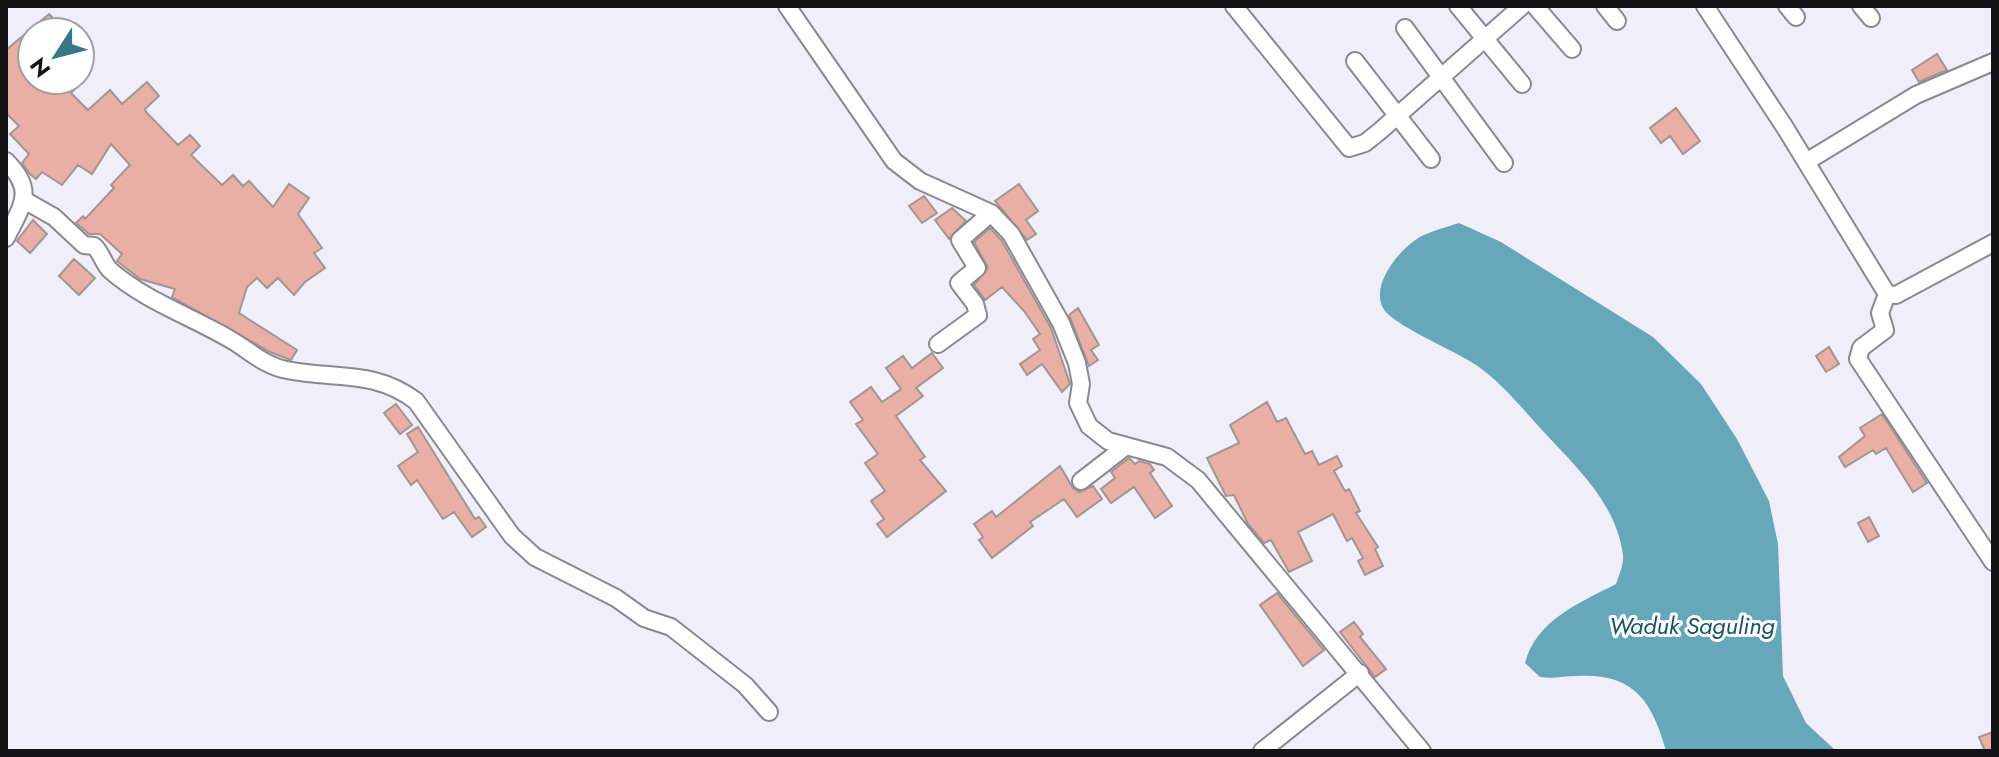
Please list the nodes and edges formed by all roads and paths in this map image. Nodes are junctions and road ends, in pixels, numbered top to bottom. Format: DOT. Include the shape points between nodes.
graph roads {
  1 [pos="787,6"];
  2 [pos="1234,6"];
  3 [pos="1458,6"];
  4 [pos="1522,6"];
  5 [pos="1535,6"];
  6 [pos="1605,6"];
  7 [pos="1705,6"];
  8 [pos="1617,21"];
  9 [pos="1405,28"];
  10 [pos="1486,38"];
  11 [pos="1572,49"];
  12 [pos="1355,61"];
  13 [pos="1993,62"];
  14 [pos="1442,77"];
  15 [pos="1522,84"];
  16 [pos="1398,117"];
  17 [pos="1431,159"];
  18 [pos="6,161"];
  19 [pos="1806,162"];
  20 [pos="1504,163"];
  21 [pos="24,200"];
  22 [pos="991,213"];
  23 [pos="6,238"];
  24 [pos="1993,243"];
  25 [pos="1887,294"];
  26 [pos="938,344"];
  27 [pos="1125,447"];
  28 [pos="1081,481"];
  29 [pos="1993,562"];
  30 [pos="1360,673"];
  31 [pos="769,712"];
  32 [pos="1262,751"];
  33 [pos="1422,751"];
  1 -- 22 [label="street" via="894,161 920,181"];
  2 -- 16 [label="street" via="1349,148 1365,143"];
  3 -- 10 [label="street"];
  4 -- 10 [label="street"];
  5 -- 11 [label="street"];
  6 -- 8 [label="street"];
  7 -- 19 [label="street"];
  9 -- 14 [label="street"];
  10 -- 14 [label="street"];
  10 -- 15 [label="street"];
  12 -- 16 [label="street"];
  13 -- 19 [label="street" via="1916,95"];
  14 -- 16 [label="street"];
  14 -- 20 [label="street"];
  16 -- 17 [label="street"];
  18 -- 21 [label="street" via="24,183"];
  19 -- 25 [label="street"];
  21 -- 23 [label="street"];
  21 -- 31 [label="street" via="54,217 84,245 94,246 108,268 135,289 232,340 260,361 286,370 394,385 416,401 512,536 535,557 644,618 671,627 745,685"];
  22 -- 26 [label="street" via="960,240 977,268 959,283 978,315"];
  22 -- 27 [label="street" via="1011,234 1061,323 1077,363 1082,415 1099,434"];
  24 -- 25 [label="street" via="1896,295"];
  25 -- 29 [label="street" via="1880,313 1885,330 1861,348 1858,359"];
  27 -- 28 [label="street"];
  27 -- 30 [label="street" via="1167,457 1198,480"];
  30 -- 32 [label="street"];
  30 -- 33 [label="street"];
}
